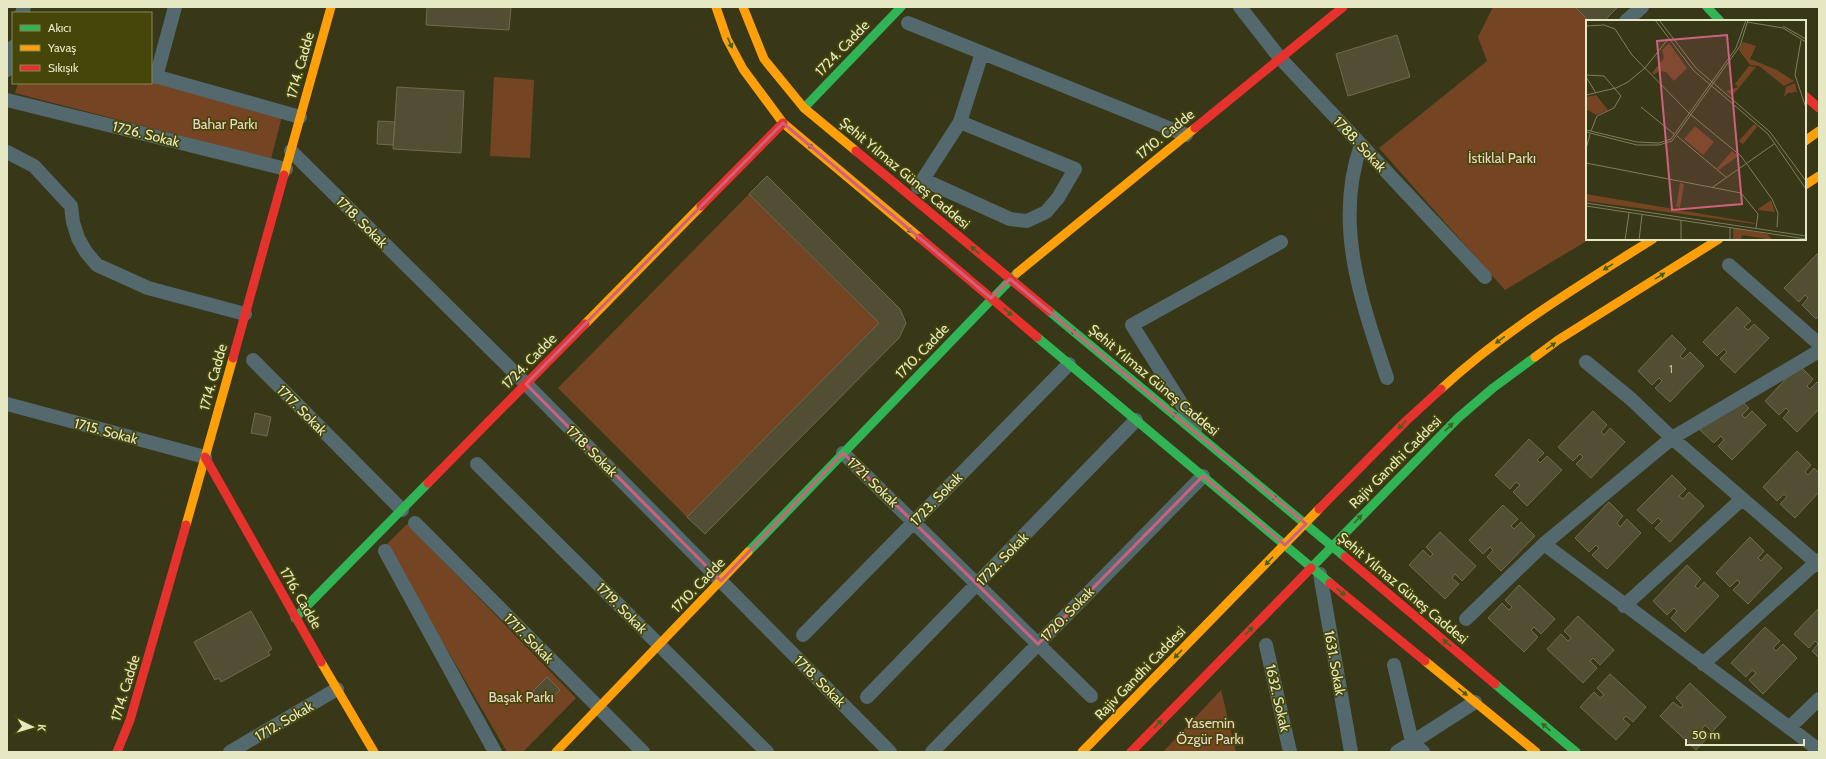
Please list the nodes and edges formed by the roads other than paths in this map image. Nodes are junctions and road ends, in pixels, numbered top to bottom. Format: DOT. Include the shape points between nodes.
graph roads {
  1 [pos="175,7"];
  2 [pos="331,7"];
  3 [pos="716,7"];
  4 [pos="743,7"];
  5 [pos="901,7"];
  6 [pos="1240,7"];
  7 [pos="1343,7"];
  8 [pos="1642,7"];
  9 [pos="1707,7"];
  10 [pos="1627,20"];
  11 [pos="1719,20"];
  12 [pos="908,23"];
  13 [pos="12,51"];
  14 [pos="982,53"];
  15 [pos="1280,58"];
  16 [pos="7,70"];
  17 [pos="153,76"];
  18 [pos="1806,97"];
  19 [pos="7,100"];
  20 [pos="804,108"];
  21 [pos="1819,108"];
  22 [pos="300,117"];
  23 [pos="960,122"];
  24 [pos="783,123"];
  25 [pos="1819,131"];
  26 [pos="1186,135"];
  27 [pos="1806,140"];
  28 [pos="1361,145"];
  29 [pos="291,151"];
  30 [pos="7,152"];
  31 [pos="286,169"];
  32 [pos="1819,176"];
  33 [pos="924,180"];
  34 [pos="1806,184"];
  35 [pos="910,196"];
  36 [pos="1651,240"];
  37 [pos="1717,240"];
  38 [pos="1281,242"];
  39 [pos="1729,265"];
  40 [pos="1485,277"];
  41 [pos="1010,279"];
  42 [pos="991,298"];
  43 [pos="245,314"];
  44 [pos="1819,344"];
  45 [pos="1819,351"];
  46 [pos="253,360"];
  47 [pos="1586,362"];
  48 [pos="1069,364"];
  49 [pos="1387,378"];
  50 [pos="526,384"];
  51 [pos="7,404"];
  52 [pos="1136,420"];
  53 [pos="1672,438"];
  54 [pos="1204,439"];
  55 [pos="843,453"];
  56 [pos="205,457"];
  57 [pos="477,464"];
  58 [pos="1203,476"];
  59 [pos="1742,500"];
  60 [pos="402,510"];
  61 [pos="913,522"];
  62 [pos="415,523"];
  63 [pos="1306,524"];
  64 [pos="1544,544"];
  65 [pos="1285,545"];
  66 [pos="1332,546"];
  67 [pos="385,552"];
  68 [pos="1818,563"];
  69 [pos="1315,571"];
  70 [pos="721,581"];
  71 [pos="976,584"];
  72 [pos="1624,606"];
  73 [pos="295,618"];
  74 [pos="1466,619"];
  75 [pos="803,634"];
  76 [pos="1038,644"];
  77 [pos="659,645"];
  78 [pos="1266,645"];
  79 [pos="1394,664"];
  80 [pos="1703,664"];
  81 [pos="337,690"];
  82 [pos="1091,696"];
  83 [pos="867,697"];
  84 [pos="1819,699"];
  85 [pos="1475,702"];
  86 [pos="599,708"];
  87 [pos="1789,728"];
  88 [pos="1412,742"];
  89 [pos="562,750"];
  90 [pos="1819,750"];
  91 [pos="117,752"];
  92 [pos="230,752"];
  93 [pos="374,752"];
  94 [pos="495,752"];
  95 [pos="643,752"];
  96 [pos="767,752"];
  97 [pos="890,752"];
  98 [pos="932,752"];
  99 [pos="1082,752"];
  100 [pos="1131,752"];
  101 [pos="1290,752"];
  102 [pos="1351,752"];
  103 [pos="1397,752"];
  104 [pos="1424,752"];
  105 [pos="1536,752"];
  106 [pos="1576,752"];
  1 -- 17 [label="street"];
  2 -- 22 [label="main road, 1714. Cadde"];
  3 -- 24 [label="main road, one-way" via="741,66 760,96"];
  4 -- 20 [label="main road, Şehit Yılmaz Güneş Caddesi" via="764,59"];
  5 -- 20 [label="main road, 1724. Cadde"];
  6 -- 15 [label="street, 1788. Sokak"];
  7 -- 15 [label="main road, 1710. Cadde"];
  8 -- 10 [label="street"];
  9 -- 11 [label="main road"];
  12 -- 14 [label="street"];
  13 -- 16 [label="street"];
  14 -- 23 [label="street"];
  14 -- 26 [label="street"];
  15 -- 26 [label="main road, 1710. Cadde"];
  15 -- 28 [label="street, 1788. Sokak"];
  17 -- 22 [label="street"];
  18 -- 21 [label="main road"];
  19 -- 31 [label="street, 1726. Sokak"];
  20 -- 35 [label="main road, Şehit Yılmaz Güneş Caddesi"];
  22 -- 29 [label="main road, 1714. Cadde"];
  23 -- 33 [label="street"];
  23 -- 33 [label="street" via="1075,169 1058,198 1046,212 1027,220 1010,219"];
  24 -- 42 [label="main road, one-way"];
  24 -- 50 [label="main road, 1724. Cadde"];
  25 -- 27 [label="main road"];
  26 -- 41 [label="main road, 1710. Cadde"];
  28 -- 40 [label="street, 1788. Sokak"];
  28 -- 49 [label="street" via="1353,167 1349,203 1351,243 1361,298"];
  29 -- 31 [label="main road, 1714. Cadde"];
  29 -- 50 [label="street, 1718. Sokak"];
  30 -- 43 [label="street" via="34,166 71,206 78,238 97,265 148,288"];
  31 -- 43 [label="main road, 1714. Cadde"];
  32 -- 34 [label="main road"];
  33 -- 35 [label="street"];
  41 -- 35 [label="main road, Şehit Yılmaz Güneş Caddesi, one-way"];
  36 -- 63 [label="main road, Rajiv Gandhi Caddesi, one-way" via="1566,294 1476,358 1406,421"];
  66 -- 37 [label="main road, Rajiv Gandhi Caddesi, one-way" via="1433,443 1493,388 1558,340"];
  38 -- 54 [label="street" via="1132,325"];
  39 -- 44 [label="street"];
  41 -- 42 [label="main road, 1710. Cadde"];
  54 -- 41 [label="main road, Şehit Yılmaz Güneş Caddesi, one-way"];
  42 -- 48 [label="main road, one-way"];
  42 -- 55 [label="main road, 1710. Cadde"];
  43 -- 56 [label="main road, 1714. Cadde"];
  45 -- 53 [label="street"];
  46 -- 60 [label="street, 1717. Sokak"];
  47 -- 53 [label="street" via="1631,399"];
  48 -- 52 [label="main road"];
  48 -- 61 [label="street, 1723. Sokak"];
  50 -- 60 [label="main road, 1724. Cadde"];
  50 -- 70 [label="street, 1718. Sokak"];
  51 -- 56 [label="street, 1715. Sokak"];
  52 -- 58 [label="main road"];
  52 -- 71 [label="street, 1722. Sokak"];
  53 -- 59 [label="street"];
  53 -- 64 [label="street"];
  63 -- 54 [label="main road, Şehit Yılmaz Güneş Caddesi, one-way"];
  55 -- 61 [label="street, 1721. Sokak"];
  55 -- 70 [label="main road, 1710. Cadde"];
  56 -- 73 [label="main road, 1716. Cadde"];
  56 -- 91 [label="main road, 1714. Cadde" via="132,712"];
  57 -- 77 [label="street, 1719. Sokak"];
  58 -- 65 [label="main road"];
  58 -- 76 [label="street, 1720. Sokak"];
  59 -- 68 [label="street"];
  59 -- 72 [label="street"];
  60 -- 73 [label="main road, 1724. Cadde"];
  61 -- 71 [label="street, 1721. Sokak"];
  61 -- 75 [label="street, 1723. Sokak"];
  62 -- 86 [label="street, 1717. Sokak"];
  63 -- 65 [label="main road, Rajiv Gandhi Caddesi"];
  63 -- 66 [label="main road, Şehit Yılmaz Güneş Caddesi"];
  64 -- 72 [label="street"];
  64 -- 74 [label="street"];
  65 -- 69 [label="main road"];
  65 -- 99 [label="main road, Rajiv Gandhi Caddesi, one-way"];
  66 -- 69 [label="main road, Rajiv Gandhi Caddesi"];
  106 -- 66 [label="main road, Şehit Yılmaz Güneş Caddesi, one-way"];
  67 -- 94 [label="street"];
  68 -- 80 [label="street"];
  69 -- 85 [label="main road, one-way"];
  100 -- 69 [label="main road, Rajiv Gandhi Caddesi, one-way"];
  69 -- 102 [label="street, 1631. Sokak"];
  70 -- 77 [label="main road, 1710. Cadde"];
  70 -- 97 [label="street, 1718. Sokak"];
  71 -- 76 [label="street, 1721. Sokak"];
  71 -- 83 [label="street, 1722. Sokak"];
  72 -- 80 [label="street"];
  73 -- 81 [label="main road, 1716. Cadde"];
  76 -- 82 [label="street, 1721. Sokak"];
  76 -- 98 [label="street, 1720. Sokak"];
  77 -- 86 [label="main road, 1710. Cadde"];
  77 -- 96 [label="street, 1719. Sokak"];
  78 -- 101 [label="street, 1632. Sokak"];
  79 -- 88 [label="street"];
  80 -- 87 [label="street"];
  81 -- 92 [label="street, 1712. Sokak"];
  81 -- 93 [label="main road, 1716. Cadde"];
  84 -- 87 [label="street"];
  85 -- 88 [label="street"];
  85 -- 105 [label="main road"];
  86 -- 89 [label="main road, 1710. Cadde"];
  86 -- 95 [label="street, 1717. Sokak"];
  87 -- 90 [label="street"];
  88 -- 103 [label="street"];
  88 -- 104 [label="street"];
}
